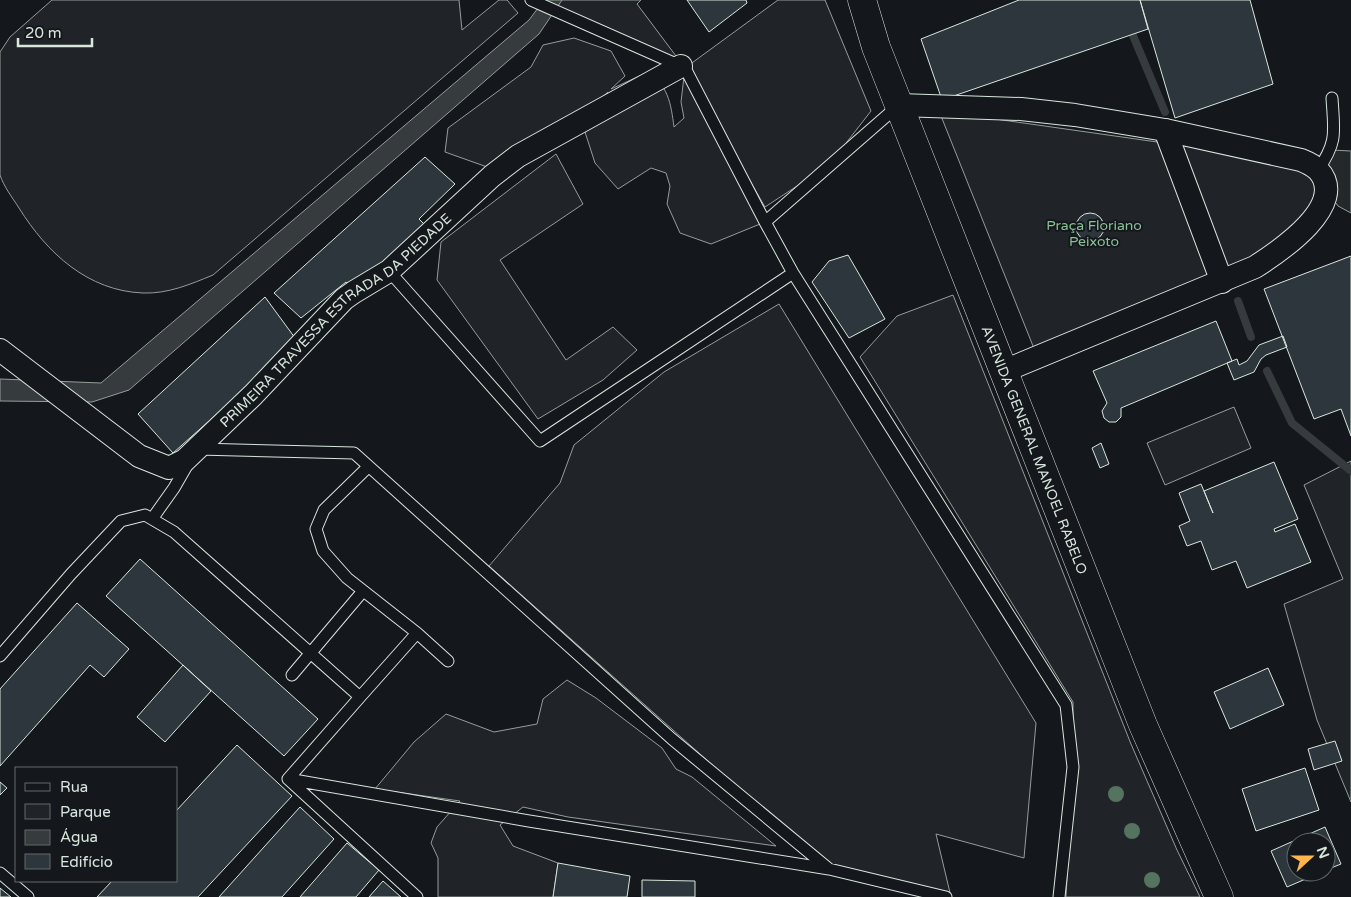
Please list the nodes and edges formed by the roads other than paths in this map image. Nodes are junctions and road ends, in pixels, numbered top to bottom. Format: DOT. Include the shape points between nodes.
graph roads {
  1 [pos="531,0"];
  2 [pos="862,0"];
  3 [pos="680,66"];
  4 [pos="1332,98"];
  5 [pos="898,105"];
  6 [pos="1165,130"];
  7 [pos="1318,170"];
  8 [pos="765,222"];
  9 [pos="389,271"];
  10 [pos="793,273"];
  11 [pos="1222,282"];
  12 [pos="0,350"];
  13 [pos="1004,371"];
  14 [pos="196,449"];
  15 [pos="368,467"];
  16 [pos="152,518"];
  17 [pos="363,591"];
  18 [pos="417,633"];
  19 [pos="310,653"];
  20 [pos="0,656"];
  21 [pos="448,661"];
  22 [pos="292,674"];
  23 [pos="360,697"];
  24 [pos="288,779"];
  25 [pos="829,869"];
  26 [pos="0,873"];
  27 [pos="28,897"];
  28 [pos="417,897"];
  29 [pos="946,897"];
  30 [pos="1059,897"];
  31 [pos="1219,897"];
  1 -- 3 [label="lane"];
  2 -- 5 [label="main road, AVENIDA GENERAL MANOEL RABELO"];
  3 -- 8 [label="lane" via="685,68"];
  3 -- 9 [label="street, PRIMEIRA TRAVESSA ESTRADA DA PIEDADE" via="518,156"];
  4 -- 7 [label="lane" via="1334,137 1331,150"];
  5 -- 6 [label="street" via="1021,109"];
  5 -- 8 [label="lane"];
  5 -- 13 [label="main road, AVENIDA GENERAL MANOEL RABELO"];
  6 -- 7 [label="street" via="1301,160"];
  6 -- 11 [label="street"];
  7 -- 11 [label="street" via="1326,187 1326,197 1316,216 1276,254"];
  8 -- 10 [label="lane"];
  9 -- 10 [label="lane" via="540,441"];
  9 -- 14 [label="street, PRIMEIRA TRAVESSA ESTRADA DA PIEDADE" via="344,299 253,395"];
  10 -- 30 [label="lane" via="1066,705 1073,767"];
  11 -- 13 [label="street"];
  12 -- 14 [label="street, PRIMEIRA TRAVESSA ESTRADA DA PIEDADE" via="138,456 169,468 185,460"];
  13 -- 31 [label="main road, AVENIDA GENERAL MANOEL RABELO" via="1143,725"];
  14 -- 15 [label="lane" via="354,453"];
  14 -- 16 [label="lane"];
  15 -- 17 [label="lane" via="324,510 316,528 323,551"];
  15 -- 25 [label="lane" via="672,739"];
  16 -- 19 [label="lane" via="174,532"];
  16 -- 20 [label="lane" via="145,515 121,521"];
  17 -- 18 [label="lane"];
  17 -- 19 [label="lane"];
  18 -- 21 [label="lane"];
  18 -- 23 [label="lane"];
  19 -- 22 [label="lane"];
  19 -- 23 [label="lane"];
  23 -- 24 [label="lane"];
  24 -- 25 [label="lane"];
  24 -- 28 [label="lane"];
  25 -- 29 [label="lane"];
  26 -- 27 [label="lane"];
}
